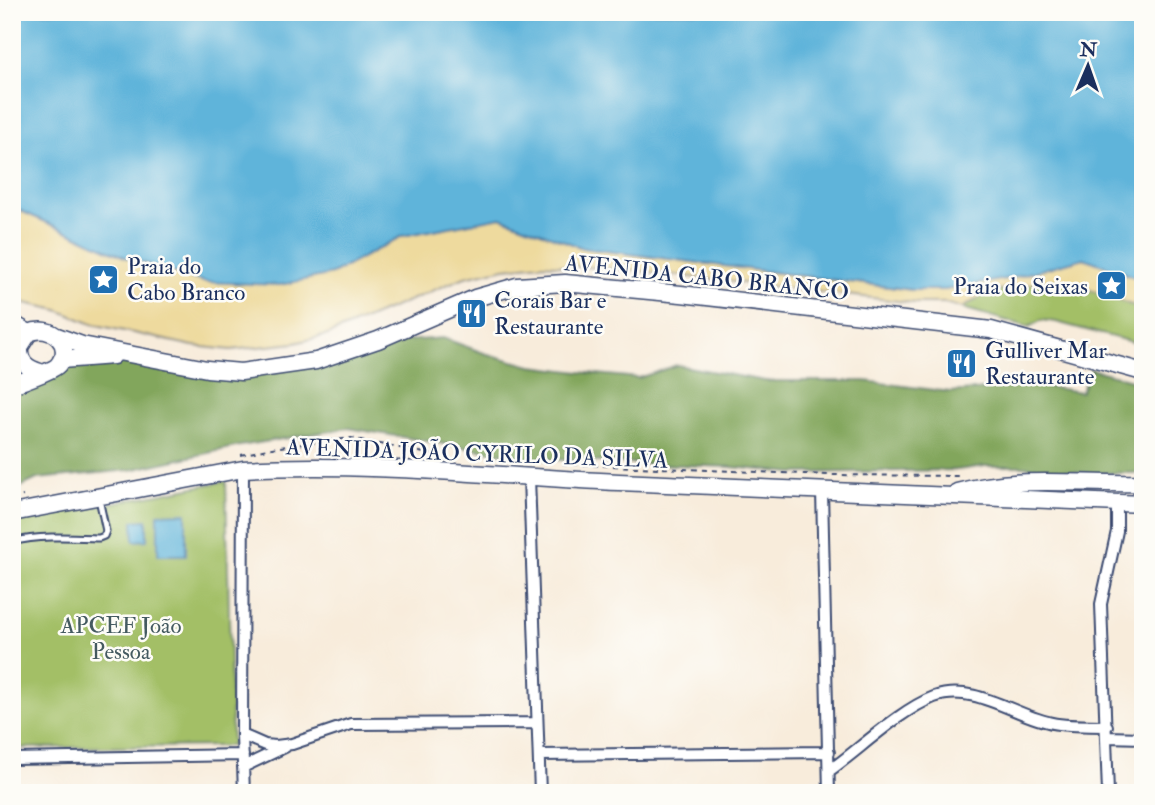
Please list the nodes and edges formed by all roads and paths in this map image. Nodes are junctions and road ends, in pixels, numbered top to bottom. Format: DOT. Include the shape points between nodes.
graph roads {
  1 [pos="12,323"];
  2 [pos="29,333"];
  3 [pos="57,336"];
  4 [pos="140,356"];
  5 [pos="16,358"];
  6 [pos="61,360"];
  7 [pos="40,372"];
  8 [pos="1143,372"];
  9 [pos="12,385"];
  10 [pos="243,469"];
  11 [pos="529,477"];
  12 [pos="1143,483"];
  13 [pos="822,491"];
  14 [pos="99,496"];
  15 [pos="943,496"];
  16 [pos="1117,503"];
  17 [pos="1143,504"];
  18 [pos="12,513"];
  19 [pos="12,542"];
  20 [pos="537,723"];
  21 [pos="1107,731"];
  22 [pos="242,735"];
  23 [pos="1143,738"];
  24 [pos="292,744"];
  25 [pos="829,752"];
  26 [pos="539,755"];
  27 [pos="12,760"];
  28 [pos="243,761"];
  29 [pos="829,771"];
  30 [pos="244,793"];
  31 [pos="540,793"];
  32 [pos="829,793"];
  33 [pos="1108,793"];
  1 -- 2 [label="street"];
  2 -- 3 [label="street" via="44,330"];
  2 -- 5 [label="street"];
  3 -- 4 [label="street, AVENIDA CABO BRANCO"];
  3 -- 6 [label="street"];
  4 -- 6 [label="street"];
  4 -- 8 [label="street, AVENIDA CABO BRANCO" via="224,371 301,365 378,340 475,298 549,283 648,290 991,330"];
  5 -- 7 [label="street"];
  6 -- 7 [label="street" via="50,371"];
  7 -- 9 [label="street"];
  10 -- 11 [label="street, AVENIDA JOÃO CYRILO DA SILVA"];
  10 -- 14 [label="street, AVENIDA JOÃO CYRILO DA SILVA"];
  10 -- 22 [label="street"];
  11 -- 13 [label="street, AVENIDA JOÃO CYRILO DA SILVA"];
  11 -- 20 [label="street"];
  12 -- 15 [label="street, AVENIDA JOÃO CYRILO DA SILVA" via="995,483"];
  13 -- 15 [label="street, AVENIDA JOÃO CYRILO DA SILVA"];
  13 -- 25 [label="street"];
  14 -- 18 [label="street, AVENIDA JOÃO CYRILO DA SILVA"];
  14 -- 19 [label="lane" via="104,536"];
  15 -- 16 [label="street, AVENIDA JOÃO CYRILO DA SILVA"];
  16 -- 17 [label="street, AVENIDA JOÃO CYRILO DA SILVA"];
  16 -- 21 [label="street" via="1117,531 1101,604"];
  20 -- 24 [label="street" via="351,724"];
  20 -- 26 [label="street"];
  21 -- 23 [label="street"];
  21 -- 29 [label="street" via="1048,722 955,693 935,696 914,708"];
  21 -- 33 [label="street"];
  22 -- 24 [label="street" via="265,745"];
  22 -- 28 [label="street"];
  24 -- 28 [label="street"];
  25 -- 26 [label="street"];
  25 -- 29 [label="street"];
  26 -- 31 [label="street"];
  27 -- 28 [label="street"];
  28 -- 30 [label="street"];
  29 -- 32 [label="street"];
}
